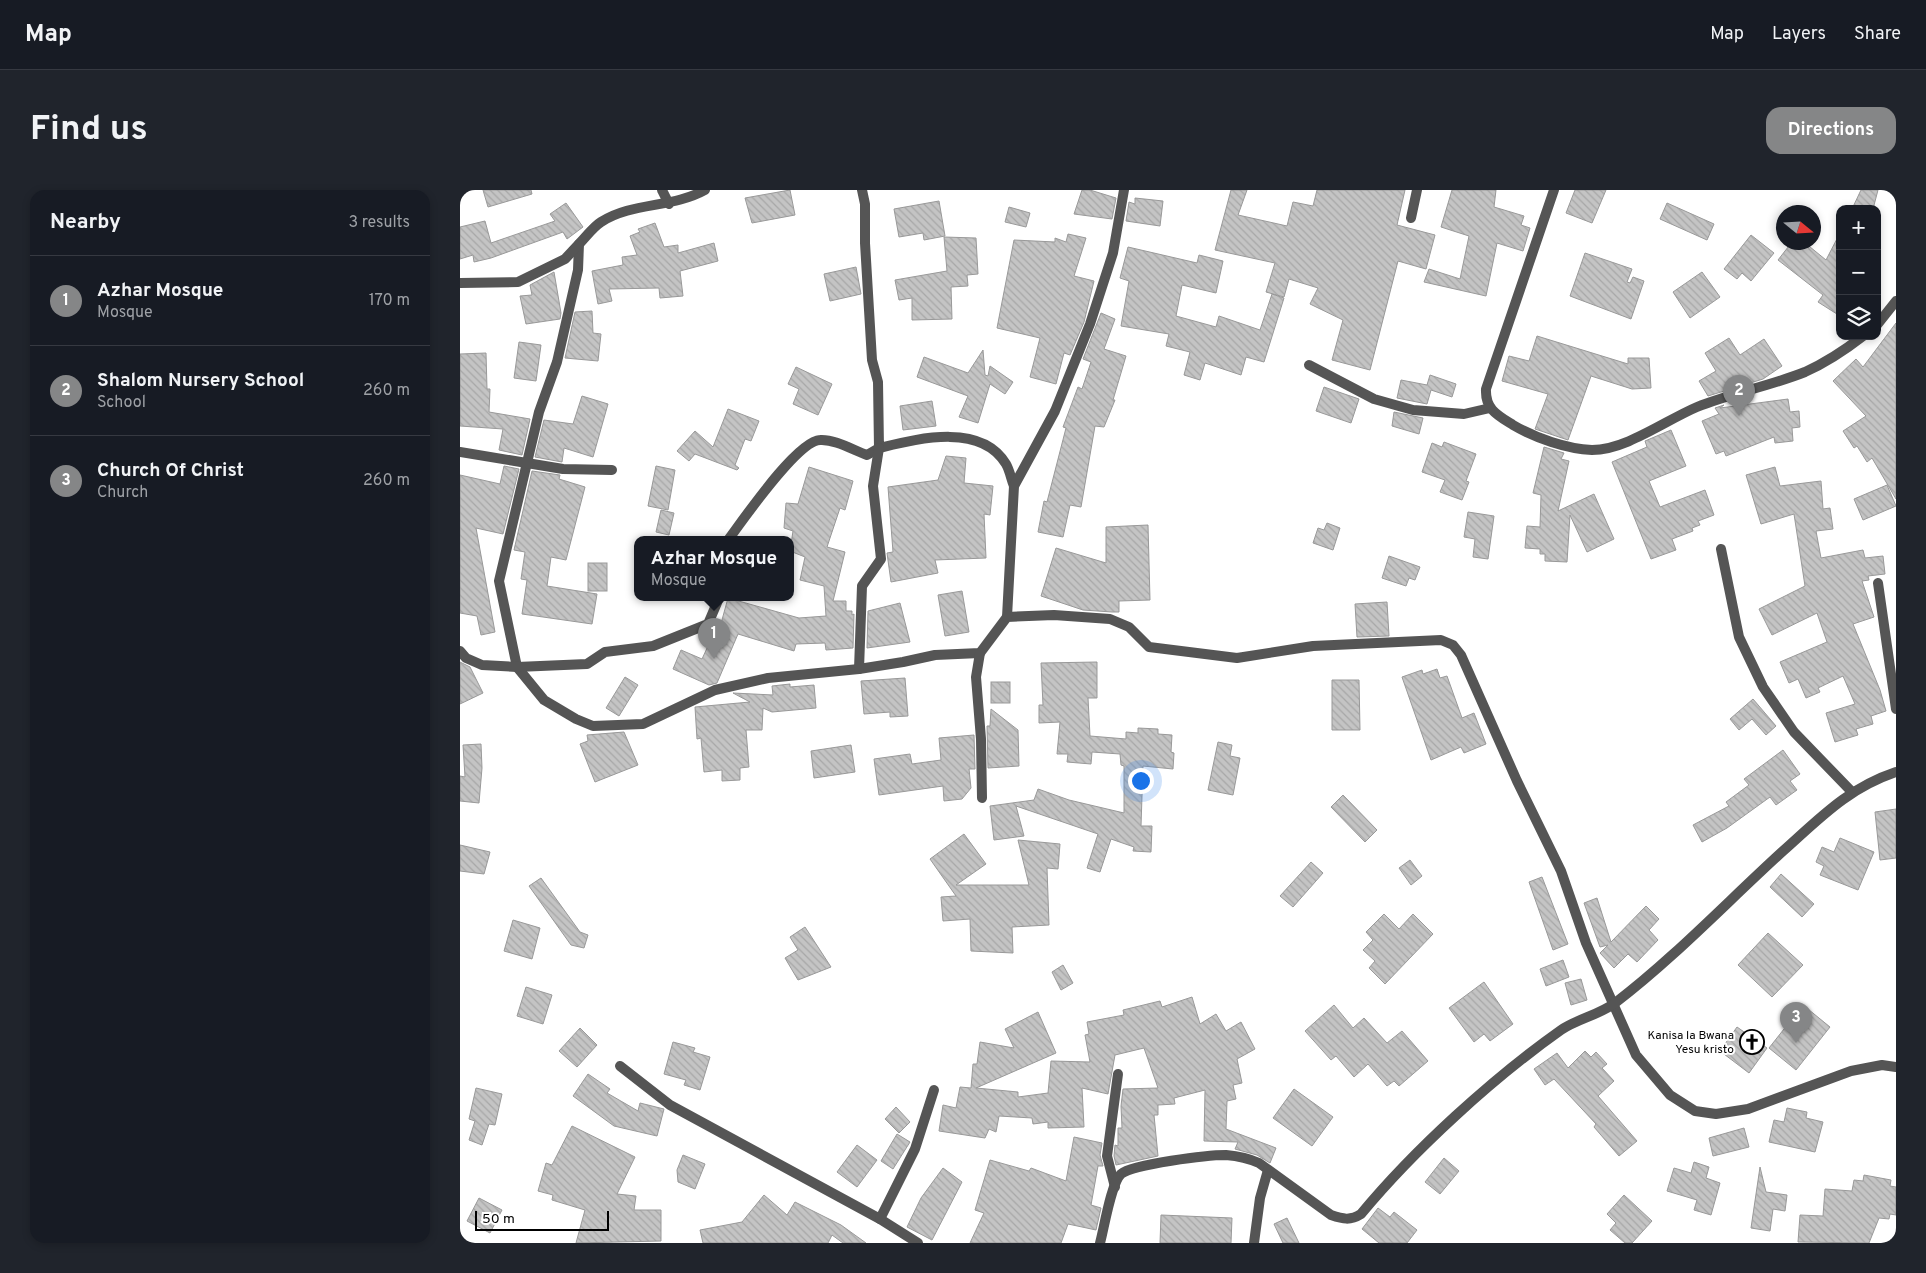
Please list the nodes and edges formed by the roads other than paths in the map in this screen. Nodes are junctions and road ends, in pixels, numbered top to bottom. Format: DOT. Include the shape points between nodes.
graph roads {
  1 [pos="662,190"];
  2 [pos="705,190"];
  3 [pos="862,190"];
  4 [pos="1124,190"];
  5 [pos="1417,190"];
  6 [pos="1554,190"];
  7 [pos="669,204"];
  8 [pos="1411,218"];
  9 [pos="579,244"];
  10 [pos="460,283"];
  11 [pos="1896,302"];
  12 [pos="1881,320"];
  13 [pos="1858,340"];
  14 [pos="1309,364"];
  15 [pos="1490,408"];
  16 [pos="879,448"];
  17 [pos="460,452"];
  18 [pos="526,464"];
  19 [pos="612,470"];
  20 [pos="1014,486"];
  21 [pos="731,536"];
  22 [pos="1721,549"];
  23 [pos="1878,583"];
  24 [pos="717,601"];
  25 [pos="1007,617"];
  26 [pos="460,651"];
  27 [pos="980,653"];
  28 [pos="518,667"];
  29 [pos="859,668"];
  30 [pos="1896,709"];
  31 [pos="1896,772"];
  32 [pos="1852,792"];
  33 [pos="982,798"];
  34 [pos="1613,1004"];
  35 [pos="620,1066"];
  36 [pos="1896,1067"];
  37 [pos="1118,1074"];
  38 [pos="934,1090"];
  39 [pos="1268,1170"];
  40 [pos="1114,1187"];
  41 [pos="880,1218"];
  42 [pos="918,1243"];
  43 [pos="1100,1243"];
  44 [pos="1254,1243"];
  1 -- 7 [label="street"];
  2 -- 7 [label="street"];
  3 -- 16 [label="street" via="872,360 878,382"];
  4 -- 20 [label="street" via="1113,253 1090,324 1055,411"];
  5 -- 8 [label="street"];
  6 -- 15 [label="street" via="1486,389 1485,400"];
  7 -- 9 [label="street" via="636,208 600,222"];
  9 -- 10 [label="street" via="565,260 518,282"];
  9 -- 18 [label="street" via="578,270 557,362 538,412"];
  11 -- 12 [label="street"];
  13 -- 15 [label="street" via="1806,371 1703,405 1630,442 1593,450 1558,443 1522,430"];
  14 -- 15 [label="street" via="1374,400 1413,410 1464,414"];
  16 -- 20 [label="street" via="947,436 985,444 1006,464"];
  16 -- 21 [label="street" via="867,454 830,440 806,445"];
  16 -- 29 [label="street" via="873,486 881,559 862,586"];
  17 -- 18 [label="street"];
  18 -- 19 [label="street"];
  18 -- 28 [label="street" via="499,581"];
  20 -- 25 [label="street"];
  22 -- 32 [label="street" via="1739,636 1762,687 1794,732"];
  23 -- 30 [label="street"];
  24 -- 28 [label="street" via="708,624 653,646 605,652 587,664"];
  25 -- 27 [label="street"];
  25 -- 34 [label="street" via="1054,615 1110,619 1129,627 1149,647 1236,658 1312,646 1441,640 1453,645 1461,655 1516,781 1561,871 1586,942"];
  26 -- 28 [label="street" via="466,658 482,665"];
  27 -- 29 [label="street" via="935,655"];
  27 -- 33 [label="street" via="976,677 982,739"];
  28 -- 29 [label="street" via="544,700 593,726 642,724 715,690 768,678"];
  31 -- 32 [label="street" via="1872,780"];
  32 -- 34 [label="street"];
  34 -- 36 [label="street" via="1636,1055 1670,1094 1695,1111 1716,1114 1748,1109 1851,1072 1882,1065"];
  34 -- 39 [label="street" via="1562,1030 1499,1080 1441,1130 1353,1219 1331,1215"];
  35 -- 41 [label="street" via="670,1105"];
  37 -- 40 [label="street" via="1107,1156"];
  38 -- 41 [label="street" via="916,1148"];
  39 -- 40 [label="street" via="1247,1158 1225,1155 1137,1166 1120,1174"];
  39 -- 44 [label="street" via="1260,1198"];
  40 -- 43 [label="street"];
  41 -- 42 [label="street"];
}
